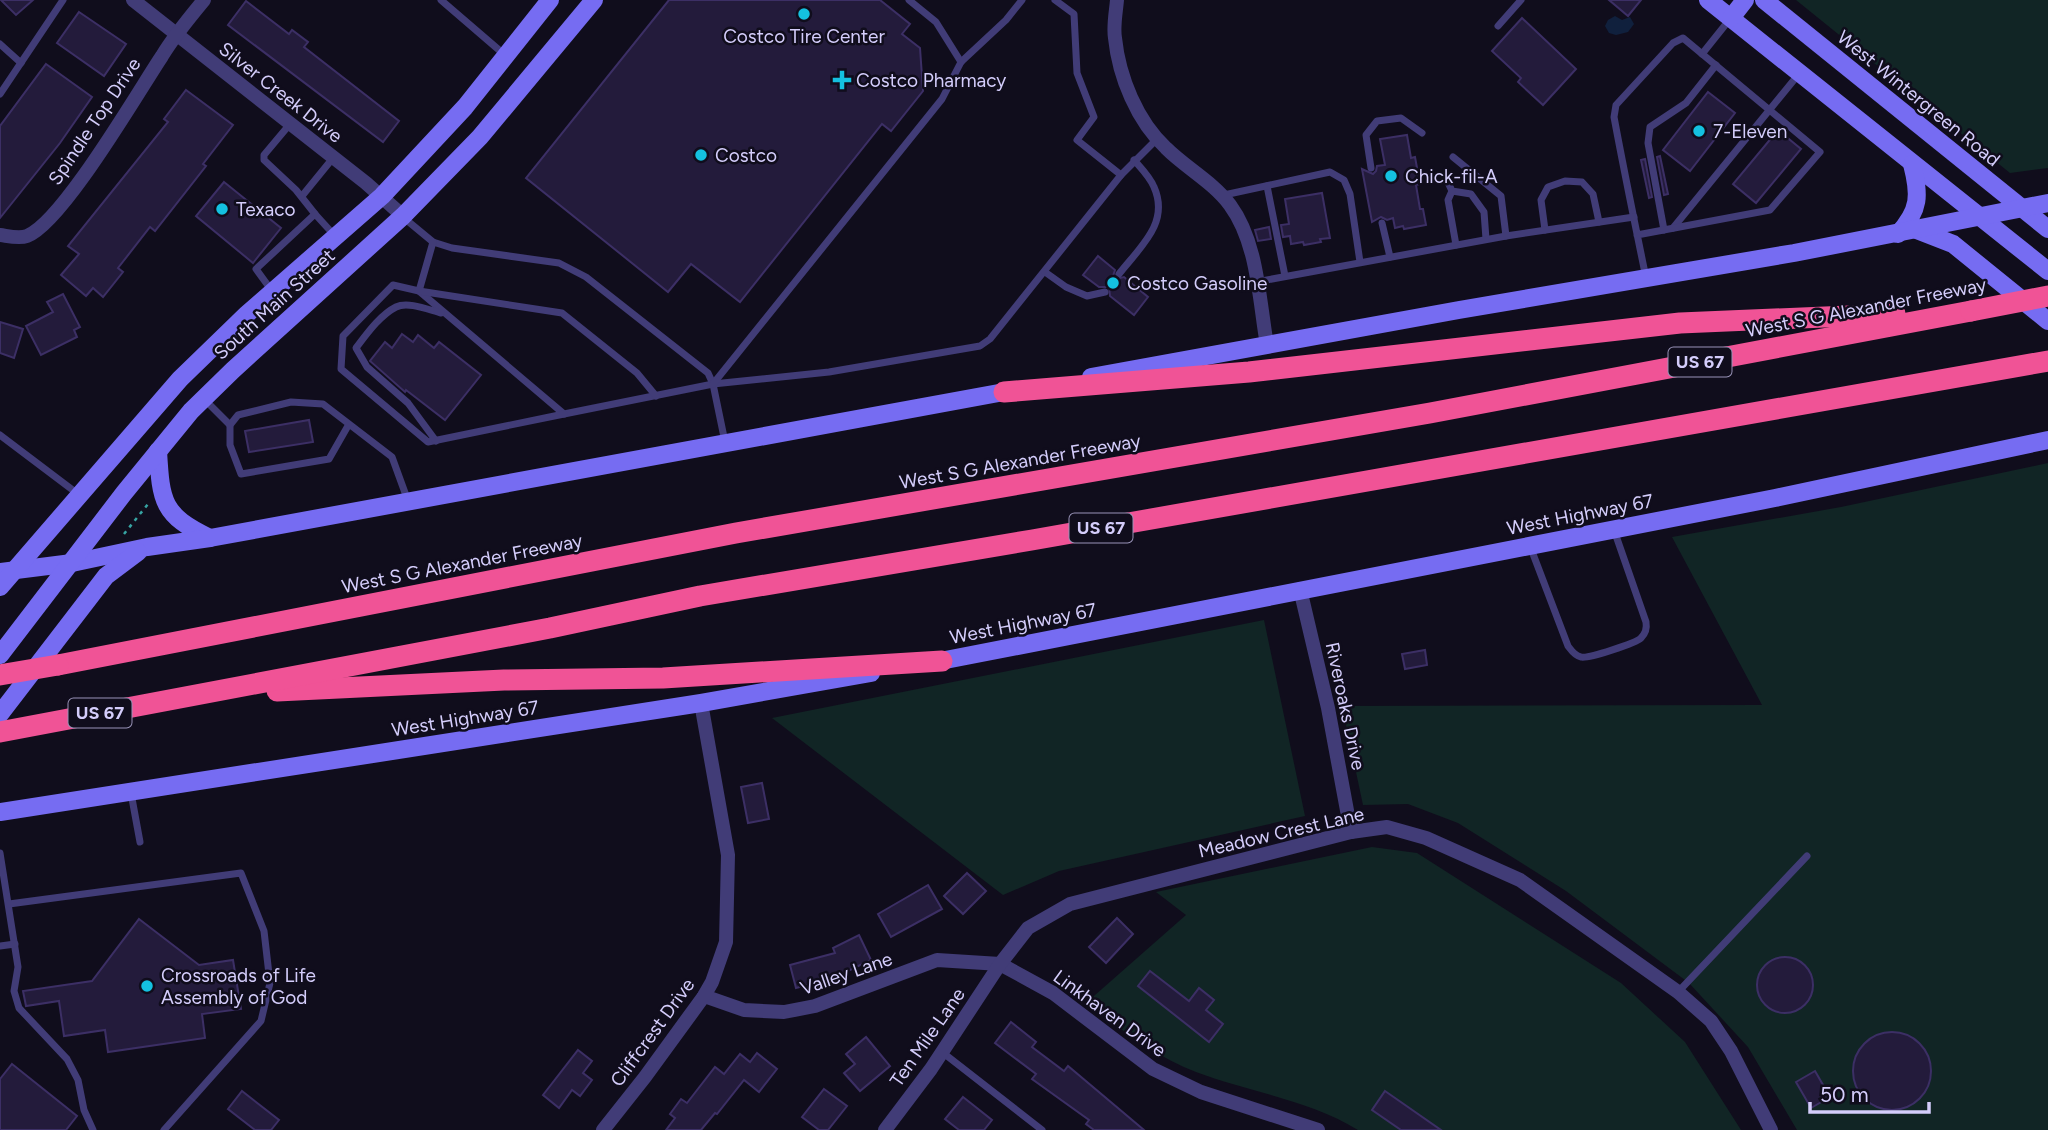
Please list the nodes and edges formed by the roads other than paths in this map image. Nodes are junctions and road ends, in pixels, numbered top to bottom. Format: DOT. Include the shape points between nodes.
graph roads {
  1 [pos="63,0"];
  2 [pos="133,0"];
  3 [pos="204,0"];
  4 [pos="441,0"];
  5 [pos="550,0"];
  6 [pos="594,0"];
  7 [pos="909,0"];
  8 [pos="1022,0"];
  9 [pos="1055,0"];
  10 [pos="1117,0"];
  11 [pos="1521,0"];
  12 [pos="1708,0"];
  13 [pos="1745,0"];
  14 [pos="1764,0"];
  15 [pos="1731,18"];
  16 [pos="1498,26"];
  17 [pos="177,34"];
  18 [pos="0,44"];
  19 [pos="1702,54"];
  20 [pos="506,57"];
  21 [pos="961,62"];
  22 [pos="21,63"];
  23 [pos="1716,65"];
  24 [pos="1799,74"];
  25 [pos="530,76"];
  26 [pos="0,94"];
  27 [pos="1769,110"];
  28 [pos="290,124"];
  29 [pos="1422,133"];
  30 [pos="1157,139"];
  31 [pos="1453,157"];
  32 [pos="333,158"];
  33 [pos="1134,160"];
  34 [pos="1912,164"];
  35 [pos="1371,168"];
  36 [pos="1121,174"];
  37 [pos="1445,176"];
  38 [pos="1267,186"];
  39 [pos="1452,191"];
  40 [pos="302,196"];
  41 [pos="382,196"];
  42 [pos="1222,196"];
  43 [pos="2048,203"];
  44 [pos="2023,208"];
  45 [pos="315,214"];
  46 [pos="403,216"];
  47 [pos="1634,217"];
  48 [pos="1982,217"];
  49 [pos="1600,222"];
  50 [pos="1382,223"];
  51 [pos="1668,229"];
  52 [pos="2048,229"];
  53 [pos="1545,230"];
  54 [pos="1916,230"];
  55 [pos="1898,234"];
  56 [pos="0,235"];
  57 [pos="1637,235"];
  58 [pos="1506,236"];
  59 [pos="335,237"];
  60 [pos="1486,239"];
  61 [pos="433,242"];
  62 [pos="1457,245"];
  63 [pos="1390,257"];
  64 [pos="1360,262"];
  65 [pos="1045,271"];
  66 [pos="2048,271"];
  67 [pos="1119,274"];
  68 [pos="1285,276"];
  69 [pos="1646,278"];
  70 [pos="1256,282"];
  71 [pos="419,291"];
  72 [pos="273,292"];
  73 [pos="1105,292"];
  74 [pos="2048,296"];
  75 [pos="1971,311"];
  76 [pos="445,314"];
  77 [pos="2048,321"];
  78 [pos="1266,345"];
  79 [pos="2048,360"];
  80 [pos="180,379"];
  81 [pos="713,384"];
  82 [pos="1004,392"];
  83 [pos="656,397"];
  84 [pos="204,399"];
  85 [pos="564,415"];
  86 [pos="349,424"];
  87 [pos="230,425"];
  88 [pos="0,435"];
  89 [pos="2048,440"];
  90 [pos="436,441"];
  91 [pos="726,443"];
  92 [pos="158,451"];
  93 [pos="79,494"];
  94 [pos="408,501"];
  95 [pos="1614,529"];
  96 [pos="210,538"];
  97 [pos="1530,545"];
  98 [pos="147,547"];
  99 [pos="72,563"];
  100 [pos="7,570"];
  101 [pos="0,587"];
  102 [pos="1300,589"];
  103 [pos="0,655"];
  104 [pos="942,661"];
  105 [pos="0,675"];
  106 [pos="184,697"];
  107 [pos="701,703"];
  108 [pos="0,714"];
  109 [pos="8,731"];
  110 [pos="131,793"];
  111 [pos="6,808"];
  112 [pos="1351,832"];
  113 [pos="140,842"];
  114 [pos="0,853"];
  115 [pos="1807,856"];
  116 [pos="9,904"];
  117 [pos="15,944"];
  118 [pos="0,946"];
  119 [pos="1000,964"];
  120 [pos="1678,992"];
  121 [pos="704,996"];
  122 [pos="942,1052"];
  123 [pos="93,1130"];
  124 [pos="164,1130"];
  125 [pos="603,1130"];
  126 [pos="884,1130"];
  127 [pos="1042,1130"];
  128 [pos="1318,1130"];
  129 [pos="1771,1130"];
  1 -- 22 [label="lane"];
  2 -- 17 [label="street, Silver Creek Drive"];
  3 -- 17 [label="street, Spindle Top Drive"];
  4 -- 20 [label="lane"];
  5 -- 20 [label="main road, South Main Street"];
  6 -- 25 [label="main road, South Main Street"];
  7 -- 21 [label="lane" via="936,22"];
  8 -- 21 [label="lane"];
  9 -- 36 [label="lane" via="1074,14 1077,73 1094,117 1077,140"];
  10 -- 30 [label="street" via="1114,36 1120,70"];
  11 -- 16 [label="lane"];
  12 -- 15 [label="main road"];
  13 -- 15 [label="main road"];
  14 -- 44 [label="main road, West Wintergreen Road"];
  15 -- 19 [label="lane"];
  15 -- 24 [label="main road"];
  17 -- 28 [label="street, Silver Creek Drive"];
  17 -- 56 [label="street, Spindle Top Drive" via="56,211 26,236"];
  18 -- 22 [label="lane"];
  19 -- 23 [label="lane"];
  19 -- 47 [label="lane" via="1683,38 1673,43 1615,105"];
  20 -- 25 [label="main road"];
  20 -- 41 [label="main road, South Main Street"];
  21 -- 81 [label="lane" via="942,99"];
  22 -- 26 [label="lane"];
  23 -- 27 [label="lane"];
  23 -- 51 [label="lane" via="1686,103 1650,127 1648,143"];
  24 -- 27 [label="lane"];
  24 -- 34 [label="main road"];
  25 -- 46 [label="main road, South Main Street" via="480,137"];
  27 -- 51 [label="lane"];
  27 -- 51 [label="lane" via="1820,152 1770,210"];
  28 -- 32 [label="street, Silver Creek Drive"];
  28 -- 40 [label="lane" via="264,160"];
  29 -- 35 [label="lane" via="1401,118 1377,121 1366,135"];
  30 -- 33 [label="lane"];
  30 -- 42 [label="street"];
  31 -- 58 [label="lane" via="1501,196"];
  32 -- 40 [label="lane"];
  32 -- 41 [label="street, Silver Creek Drive"];
  33 -- 36 [label="lane"];
  33 -- 67 [label="lane" via="1154,185 1159,203 1157,226"];
  34 -- 48 [label="main road"];
  34 -- 55 [label="main road" via="1918,199"];
  36 -- 65 [label="lane"];
  37 -- 39 [label="lane"];
  38 -- 42 [label="lane"];
  38 -- 64 [label="lane" via="1329,172 1344,180"];
  38 -- 68 [label="lane"];
  39 -- 60 [label="lane" via="1471,194 1484,212"];
  39 -- 62 [label="lane" via="1448,200"];
  40 -- 45 [label="lane"];
  41 -- 46 [label="street, Silver Creek Drive"];
  41 -- 59 [label="main road, South Main Street"];
  42 -- 70 [label="street" via="1244,230"];
  43 -- 44 [label="main road"];
  44 -- 48 [label="main road"];
  44 -- 52 [label="main road, West Wintergreen Road"];
  45 -- 59 [label="lane"];
  45 -- 72 [label="lane" via="256,269"];
  46 -- 61 [label="lane"];
  46 -- 84 [label="main road, South Main Street"];
  47 -- 49 [label="lane"];
  47 -- 57 [label="lane"];
  48 -- 54 [label="main road"];
  48 -- 66 [label="main road"];
  49 -- 53 [label="lane"];
  49 -- 53 [label="lane" via="1593,194 1582,182 1565,181 1548,187 1541,200"];
  50 -- 63 [label="lane"];
  51 -- 57 [label="lane"];
  53 -- 58 [label="lane"];
  54 -- 55 [label="main road"];
  54 -- 77 [label="main road" via="1953,244"];
  55 -- 69 [label="main road"];
  57 -- 69 [label="lane"];
  58 -- 60 [label="lane"];
  59 -- 72 [label="main road, South Main Street"];
  60 -- 62 [label="lane"];
  61 -- 71 [label="lane"];
  61 -- 81 [label="lane" via="559,263 586,277 708,373"];
  62 -- 63 [label="lane"];
  63 -- 64 [label="lane"];
  64 -- 68 [label="lane"];
  65 -- 73 [label="lane" via="1087,296"];
  65 -- 81 [label="lane" via="980,346 829,372"];
  68 -- 70 [label="lane"];
  69 -- 78 [label="main road"];
  70 -- 78 [label="street"];
  71 -- 76 [label="lane"];
  71 -- 83 [label="lane" via="562,313 637,373"];
  71 -- 90 [label="lane" via="393,285 342,336 341,369 428,442"];
  72 -- 80 [label="main road, South Main Street"];
  74 -- 75 [label="highway, West S G Alexander Freeway / US 67, bridge"];
  75 -- 82 [label="highway" via="1680,323 1249,372"];
  75 -- 105 [label="highway, West S G Alexander Freeway / US 67, bridge" via="1430,413 736,533"];
  76 -- 85 [label="lane"];
  76 -- 90 [label="lane" via="397,306 356,348 367,367 408,403"];
  78 -- 82 [label="main road"];
  79 -- 106 [label="highway, US 67" via="700,596"];
  80 -- 84 [label="main road"];
  80 -- 93 [label="main road, South Main Street"];
  81 -- 83 [label="lane"];
  81 -- 91 [label="lane"];
  82 -- 91 [label="main road"];
  83 -- 85 [label="lane"];
  84 -- 87 [label="lane"];
  84 -- 92 [label="main road, South Main Street"];
  85 -- 90 [label="lane"];
  86 -- 87 [label="lane" via="323,404 291,402 237,415"];
  86 -- 87 [label="lane" via="329,459 241,474 230,445"];
  86 -- 94 [label="lane" via="392,457"];
  88 -- 93 [label="lane"];
  89 -- 95 [label="main road, West Highway 67"];
  91 -- 94 [label="main road"];
  92 -- 96 [label="main road" via="160,489 166,504 178,521"];
  92 -- 99 [label="main road, South Main Street"];
  93 -- 100 [label="main road, South Main Street"];
  94 -- 96 [label="main road"];
  95 -- 97 [label="main road, West Highway 67"];
  95 -- 97 [label="lane" via="1646,629 1635,641 1587,657 1568,646"];
  96 -- 98 [label="main road"];
  97 -- 102 [label="main road, West Highway 67"];
  98 -- 99 [label="main road"];
  98 -- 108 [label="main road" via="106,576"];
  99 -- 100 [label="main road"];
  99 -- 103 [label="main road, South Main Street"];
  100 -- 101 [label="main road, South Main Street"];
  102 -- 104 [label="main road, West Highway 67"];
  102 -- 112 [label="street, Riveroaks Drive"];
  104 -- 106 [label="highway" via="663,678 504,680"];
  104 -- 107 [label="main road, West Highway 67"];
  106 -- 109 [label="highway, US 67"];
  107 -- 110 [label="main road, West Highway 67"];
  107 -- 121 [label="street, Cliffcrest Drive" via="728,855 726,942"];
  110 -- 111 [label="main road, West Highway 67"];
  110 -- 113 [label="lane"];
  112 -- 119 [label="street, Meadow Crest Lane" via="1070,904 1028,928"];
  112 -- 120 [label="street, Meadow Crest Lane" via="1387,827 1426,838 1520,880"];
  114 -- 116 [label="lane"];
  115 -- 120 [label="lane"];
  116 -- 117 [label="lane"];
  116 -- 124 [label="lane" via="241,873 264,931 270,982 261,1021"];
  117 -- 118 [label="lane"];
  117 -- 123 [label="lane" via="14,991 19,1008 68,1059"];
  119 -- 121 [label="street, Valley Lane" via="937,960 815,1006 784,1013 744,1010"];
  119 -- 122 [label="street, Ten Mile Lane"];
  119 -- 128 [label="street, Linkhaven Drive" via="1053,993 1153,1069 1201,1091"];
  120 -- 129 [label="street, Meadow Crest Lane" via="1711,1021"];
  121 -- 125 [label="street, Cliffcrest Drive"];
  122 -- 126 [label="street, Ten Mile Lane"];
  122 -- 127 [label="lane"];
}
